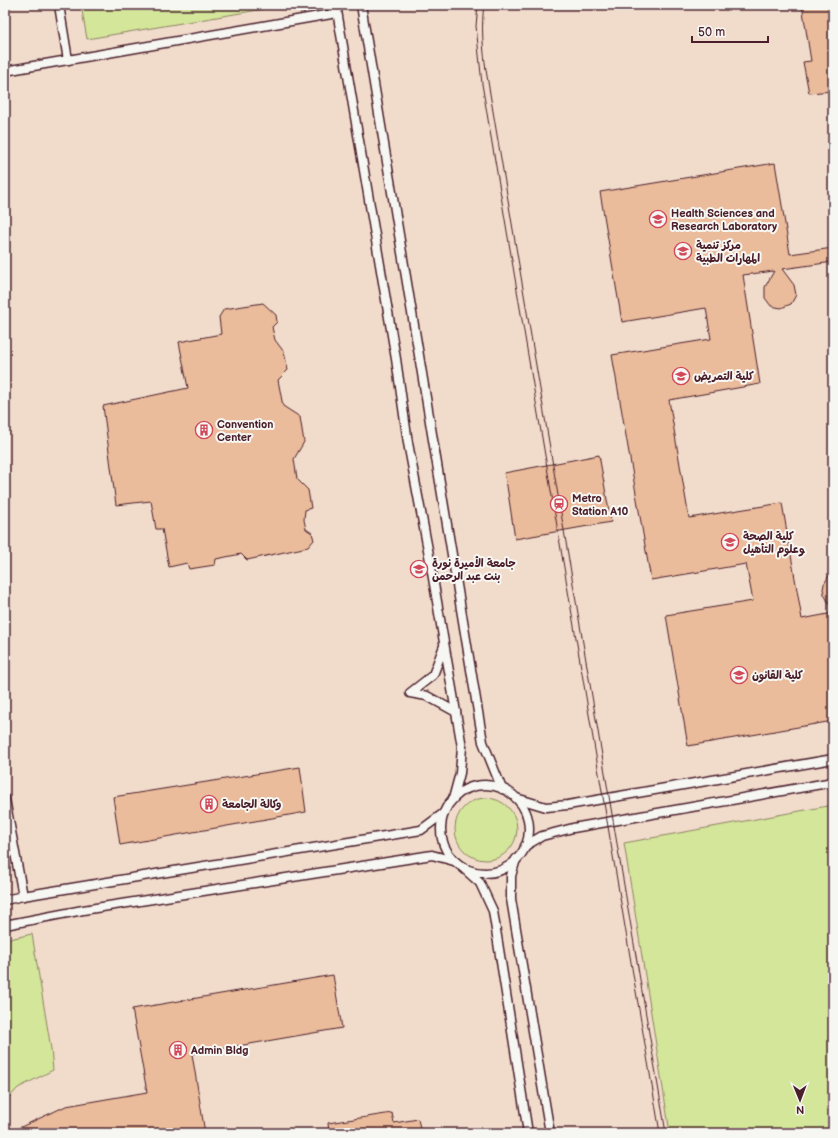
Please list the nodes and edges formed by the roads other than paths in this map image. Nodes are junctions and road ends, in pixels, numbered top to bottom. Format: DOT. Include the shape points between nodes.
graph roads {
  1 [pos="59,5"];
  2 [pos="361,5"];
  3 [pos="337,9"];
  4 [pos="68,60"];
  5 [pos="5,71"];
  6 [pos="445,645"];
  7 [pos="456,712"];
  8 [pos="833,759"];
  9 [pos="833,782"];
  10 [pos="502,789"];
  11 [pos="453,798"];
  12 [pos="516,798"];
  13 [pos="5,799"];
  14 [pos="444,813"];
  15 [pos="525,846"];
  16 [pos="516,859"];
  17 [pos="454,861"];
  18 [pos="461,866"];
  19 [pos="23,896"];
  20 [pos="5,900"];
  21 [pos="5,925"];
  22 [pos="528,1133"];
  23 [pos="550,1133"];
  1 -- 4 [label="street"];
  2 -- 10 [label="street" via="483,742"];
  3 -- 4 [label="street"];
  3 -- 6 [label="street" via="408,442"];
  4 -- 5 [label="street"];
  6 -- 7 [label="street"];
  6 -- 7 [label="street" via="433,675 410,693 427,696"];
  7 -- 11 [label="street" via="462,747 460,773"];
  8 -- 12 [label="street" via="568,805 546,807"];
  9 -- 15 [label="street" via="573,828 542,836"];
  10 -- 11 [label="street" via="476,786"];
  10 -- 12 [label="street"];
  11 -- 14 [label="street"];
  12 -- 15 [label="street" via="524,808 528,821"];
  13 -- 19 [label="street"];
  14 -- 17 [label="street" via="441,825 442,838 446,850"];
  14 -- 19 [label="street" via="420,830"];
  15 -- 16 [label="street"];
  16 -- 18 [label="street" via="504,868 490,872 475,872"];
  16 -- 23 [label="street" via="511,876 511,899"];
  17 -- 18 [label="street"];
  17 -- 21 [label="street" via="432,855 83,910"];
  18 -- 22 [label="street" via="480,883 493,911"];
  19 -- 20 [label="street"];
}
